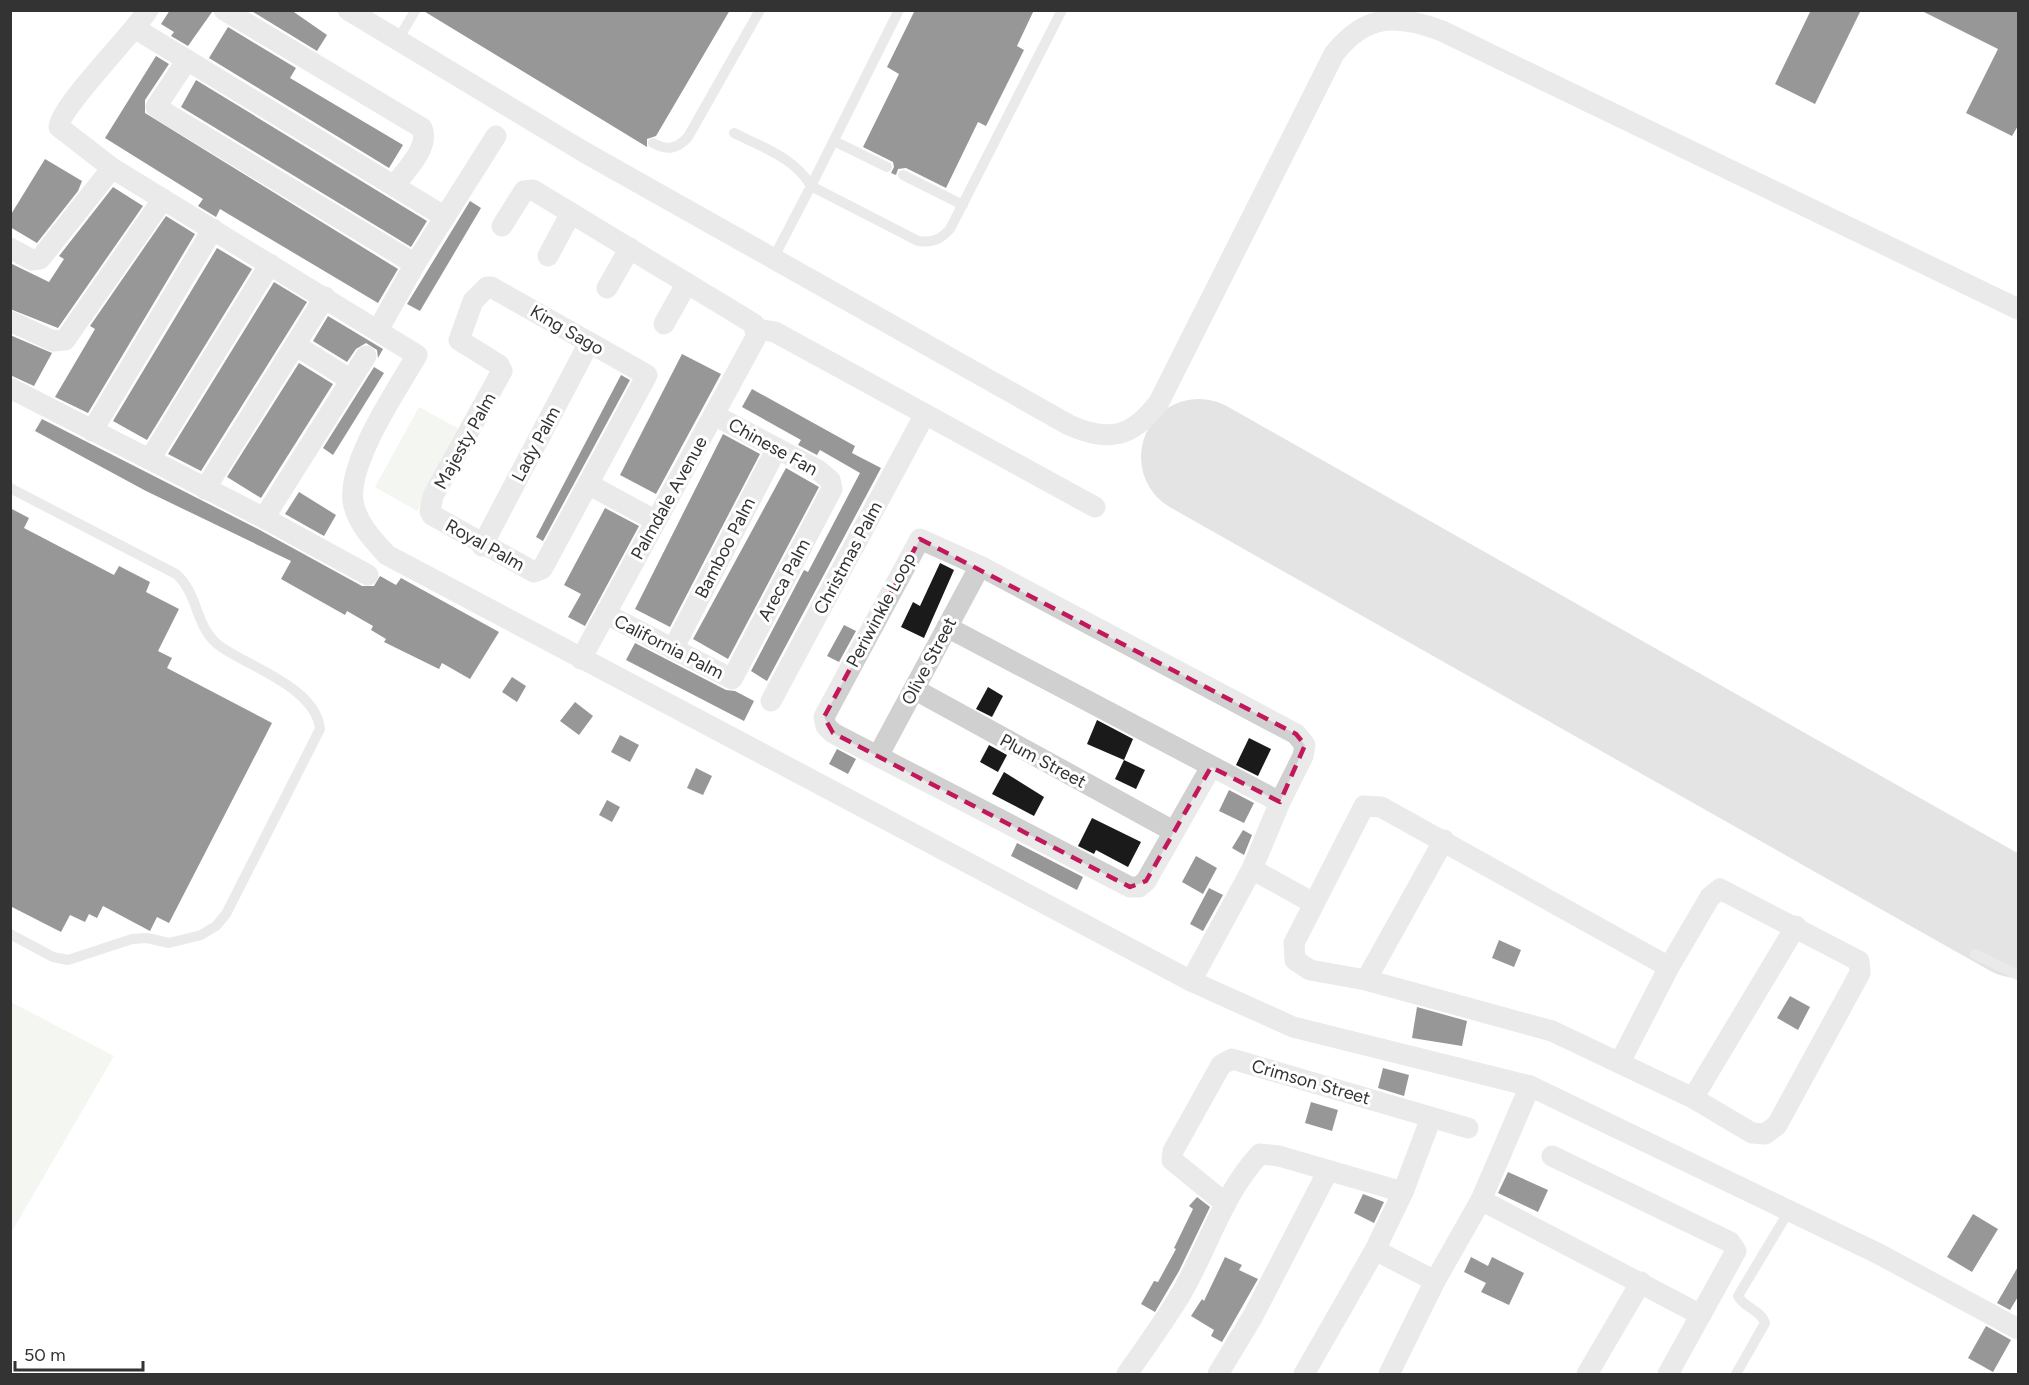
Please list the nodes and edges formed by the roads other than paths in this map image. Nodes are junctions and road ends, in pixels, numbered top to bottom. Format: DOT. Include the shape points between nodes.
graph roads {
  1 [pos="148,10"];
  2 [pos="224,10"];
  3 [pos="348,10"];
  4 [pos="760,10"];
  5 [pos="899,10"];
  6 [pos="1062,10"];
  7 [pos="415,11"];
  8 [pos="136,29"];
  9 [pos="397,41"];
  10 [pos="187,60"];
  11 [pos="734,133"];
  12 [pos="495,136"];
  13 [pos="834,141"];
  14 [pos="653,143"];
  15 [pos="887,167"];
  16 [pos="112,168"];
  17 [pos="903,175"];
  18 [pos="395,185"];
  19 [pos="811,186"];
  20 [pos="163,199"];
  21 [pos="963,205"];
  22 [pos="572,213"];
  23 [pos="444,217"];
  24 [pos="502,226"];
  25 [pos="213,229"];
  26 [pos="10,248"];
  27 [pos="630,248"];
  28 [pos="548,256"];
  29 [pos="774,257"];
  30 [pos="270,264"];
  31 [pos="415,264"];
  32 [pos="687,283"];
  33 [pos="607,288"];
  34 [pos="324,297"];
  35 [pos="2019,309"];
  36 [pos="10,321"];
  37 [pos="664,324"];
  38 [pos="378,330"];
  39 [pos="757,333"];
  40 [pos="589,343"];
  41 [pos="295,345"];
  42 [pos="366,356"];
  43 [pos="502,371"];
  44 [pos="351,380"];
  45 [pos="10,388"];
  46 [pos="925,414"];
  47 [pos="714,415"];
  48 [pos="92,431"];
  49 [pos="777,448"];
  50 [pos="150,459"];
  51 [pos="830,480"];
  52 [pos="588,484"];
  53 [pos="10,488"];
  54 [pos="205,489"];
  55 [pos="1095,507"];
  56 [pos="430,511"];
  57 [pos="264,518"];
  58 [pos="656,521"];
  59 [pos="482,546"];
  60 [pos="980,566"];
  61 [pos="368,574"];
  62 [pos="606,614"];
  63 [pos="947,627"];
  64 [pos="673,649"];
  65 [pos="581,659"];
  66 [pos="732,679"];
  67 [pos="914,689"];
  68 [pos="771,701"];
  69 [pos="878,756"];
  70 [pos="1210,767"];
  71 [pos="1280,802"];
  72 [pos="1173,831"];
  73 [pos="1444,840"];
  74 [pos="1252,869"];
  75 [pos="1312,903"];
  76 [pos="1796,926"];
  77 [pos="10,934"];
  78 [pos="1975,954"];
  79 [pos="1669,967"];
  80 [pos="2019,975"];
  81 [pos="1366,980"];
  82 [pos="1191,981"];
  83 [pos="1620,1062"];
  84 [pos="1530,1086"];
  85 [pos="1693,1098"];
  86 [pos="1431,1118"];
  87 [pos="1468,1128"];
  88 [pos="1552,1156"];
  89 [pos="1328,1171"];
  90 [pos="1403,1192"];
  91 [pos="1481,1200"];
  92 [pos="1226,1204"];
  93 [pos="1789,1211"];
  94 [pos="1375,1250"];
  95 [pos="1435,1281"];
  96 [pos="1641,1282"];
  97 [pos="1701,1315"];
  98 [pos="2019,1329"];
  99 [pos="1127,1374"];
  100 [pos="1218,1374"];
  101 [pos="1304,1374"];
  102 [pos="1389,1374"];
  103 [pos="1587,1374"];
  104 [pos="1668,1374"];
  105 [pos="1736,1374"];
  1 -- 8 [label="street"];
  2 -- 18 [label="street" via="423,128 423,146"];
  3 -- 9 [label="street"];
  4 -- 14 [label="lane" via="688,137 670,148"];
  5 -- 13 [label="lane"];
  6 -- 21 [label="lane"];
  7 -- 9 [label="lane"];
  8 -- 10 [label="street"];
  8 -- 16 [label="street" via="59,122 59,127"];
  9 -- 29 [label="street"];
  10 -- 18 [label="street"];
  10 -- 31 [label="street" via="156,107"];
  11 -- 19 [label="lane" via="789,161"];
  12 -- 23 [label="street"];
  13 -- 15 [label="lane"];
  13 -- 19 [label="lane"];
  16 -- 20 [label="street"];
  16 -- 26 [label="street" via="40,259 32,260"];
  17 -- 21 [label="lane"];
  18 -- 23 [label="street"];
  19 -- 21 [label="lane" via="918,241 943,236"];
  19 -- 29 [label="lane"];
  20 -- 25 [label="street"];
  20 -- 36 [label="street" via="65,340 53,341"];
  22 -- 24 [label="street" via="533,190 524,191"];
  22 -- 27 [label="street"];
  22 -- 28 [label="street"];
  23 -- 31 [label="street"];
  25 -- 30 [label="street"];
  25 -- 48 [label="street"];
  27 -- 32 [label="street"];
  27 -- 33 [label="street"];
  29 -- 35 [label="street" via="1070,425 1107,436 1130,430 1159,402 1334,54 1351,36 1374,22 1401,18 1442,31"];
  30 -- 34 [label="street"];
  30 -- 50 [label="street"];
  31 -- 38 [label="street"];
  32 -- 37 [label="street"];
  32 -- 39 [label="street" via="754,324"];
  34 -- 38 [label="street"];
  34 -- 41 [label="street"];
  38 -- 65 [label="street" via="417,355 357,465 353,502 368,534 387,555"];
  39 -- 46 [label="street" via="775,332"];
  39 -- 47 [label="street, Palmdale Avenue"];
  40 -- 43 [label="street, King Sago" via="487,287 473,302 459,340 499,365"];
  40 -- 52 [label="street, King Sago" via="647,375"];
  40 -- 59 [label="street, Lady Palm"];
  41 -- 44 [label="street"];
  41 -- 54 [label="street"];
  42 -- 44 [label="street"];
  43 -- 56 [label="street, Majesty Palm" via="433,496"];
  44 -- 57 [label="street"];
  45 -- 48 [label="street"];
  46 -- 55 [label="street"];
  46 -- 68 [label="street, Christmas Palm"];
  47 -- 49 [label="street, Chinese Fan"];
  47 -- 58 [label="street, Palmdale Avenue"];
  48 -- 50 [label="street"];
  49 -- 51 [label="street, Chinese Fan"];
  49 -- 64 [label="street, Bamboo Palm"];
  50 -- 54 [label="street"];
  51 -- 66 [label="street, Areca Palm" via="832,489"];
  52 -- 58 [label="street"];
  52 -- 59 [label="street, Royal Palm" via="542,569 534,572"];
  53 -- 77 [label="lane" via="176,574 191,591 207,635 300,695 317,714 320,729 226,914 210,931 169,943 132,939 68,960 53,957"];
  54 -- 57 [label="street"];
  56 -- 59 [label="street, Royal Palm" via="432,516"];
  57 -- 61 [label="street"];
  58 -- 62 [label="street, Palmdale Avenue"];
  60 -- 63 [label="street, Olive Street"];
  60 -- 69 [label="street, Periwinkle Loop" via="926,541 920,539 916,543 824,717 832,733"];
  60 -- 71 [label="street, Periwinkle Loop" via="1296,734 1305,745 1303,756"];
  62 -- 64 [label="street, California Palm"];
  62 -- 65 [label="street, Palmdale Avenue"];
  63 -- 67 [label="street, Olive Street"];
  63 -- 70 [label="street"];
  64 -- 66 [label="street, California Palm"];
  65 -- 82 [label="street"];
  67 -- 69 [label="street, Olive Street"];
  67 -- 72 [label="street, Plum Street"];
  69 -- 72 [label="street, Periwinkle Loop" via="1130,887 1139,887 1146,881"];
  70 -- 71 [label="street"];
  70 -- 72 [label="street"];
  71 -- 74 [label="street"];
  73 -- 75 [label="street" via="1381,807 1364,807"];
  73 -- 79 [label="street"];
  73 -- 81 [label="street"];
  74 -- 75 [label="street"];
  74 -- 82 [label="street"];
  75 -- 81 [label="street" via="1294,943 1295,960 1310,970"];
  76 -- 79 [label="street" via="1720,889 1710,897"];
  76 -- 85 [label="street"];
  76 -- 85 [label="street" via="1859,961 1860,973 1777,1125 1765,1134 1752,1133"];
  78 -- 80 [label="lane"];
  79 -- 83 [label="street"];
  81 -- 83 [label="street" via="1552,1031"];
  82 -- 84 [label="street" via="1293,1027"];
  83 -- 85 [label="street"];
  84 -- 91 [label="street"];
  84 -- 93 [label="street"];
  86 -- 87 [label="street, Crimson Street"];
  86 -- 90 [label="street"];
  86 -- 92 [label="street, Crimson Street" via="1232,1059 1221,1065 1173,1151 1172,1160"];
  88 -- 97 [label="street" via="1730,1242 1736,1251"];
  89 -- 90 [label="street"];
  89 -- 92 [label="street" via="1260,1154"];
  89 -- 100 [label="street" via="1253,1316"];
  90 -- 94 [label="street"];
  91 -- 95 [label="street"];
  91 -- 96 [label="street"];
  92 -- 99 [label="street" via="1181,1293"];
  93 -- 98 [label="street"];
  93 -- 105 [label="lane" via="1738,1296 1765,1323"];
  94 -- 95 [label="street"];
  94 -- 101 [label="street"];
  95 -- 102 [label="street"];
  96 -- 97 [label="street"];
  96 -- 103 [label="street"];
  97 -- 104 [label="street"];
}
